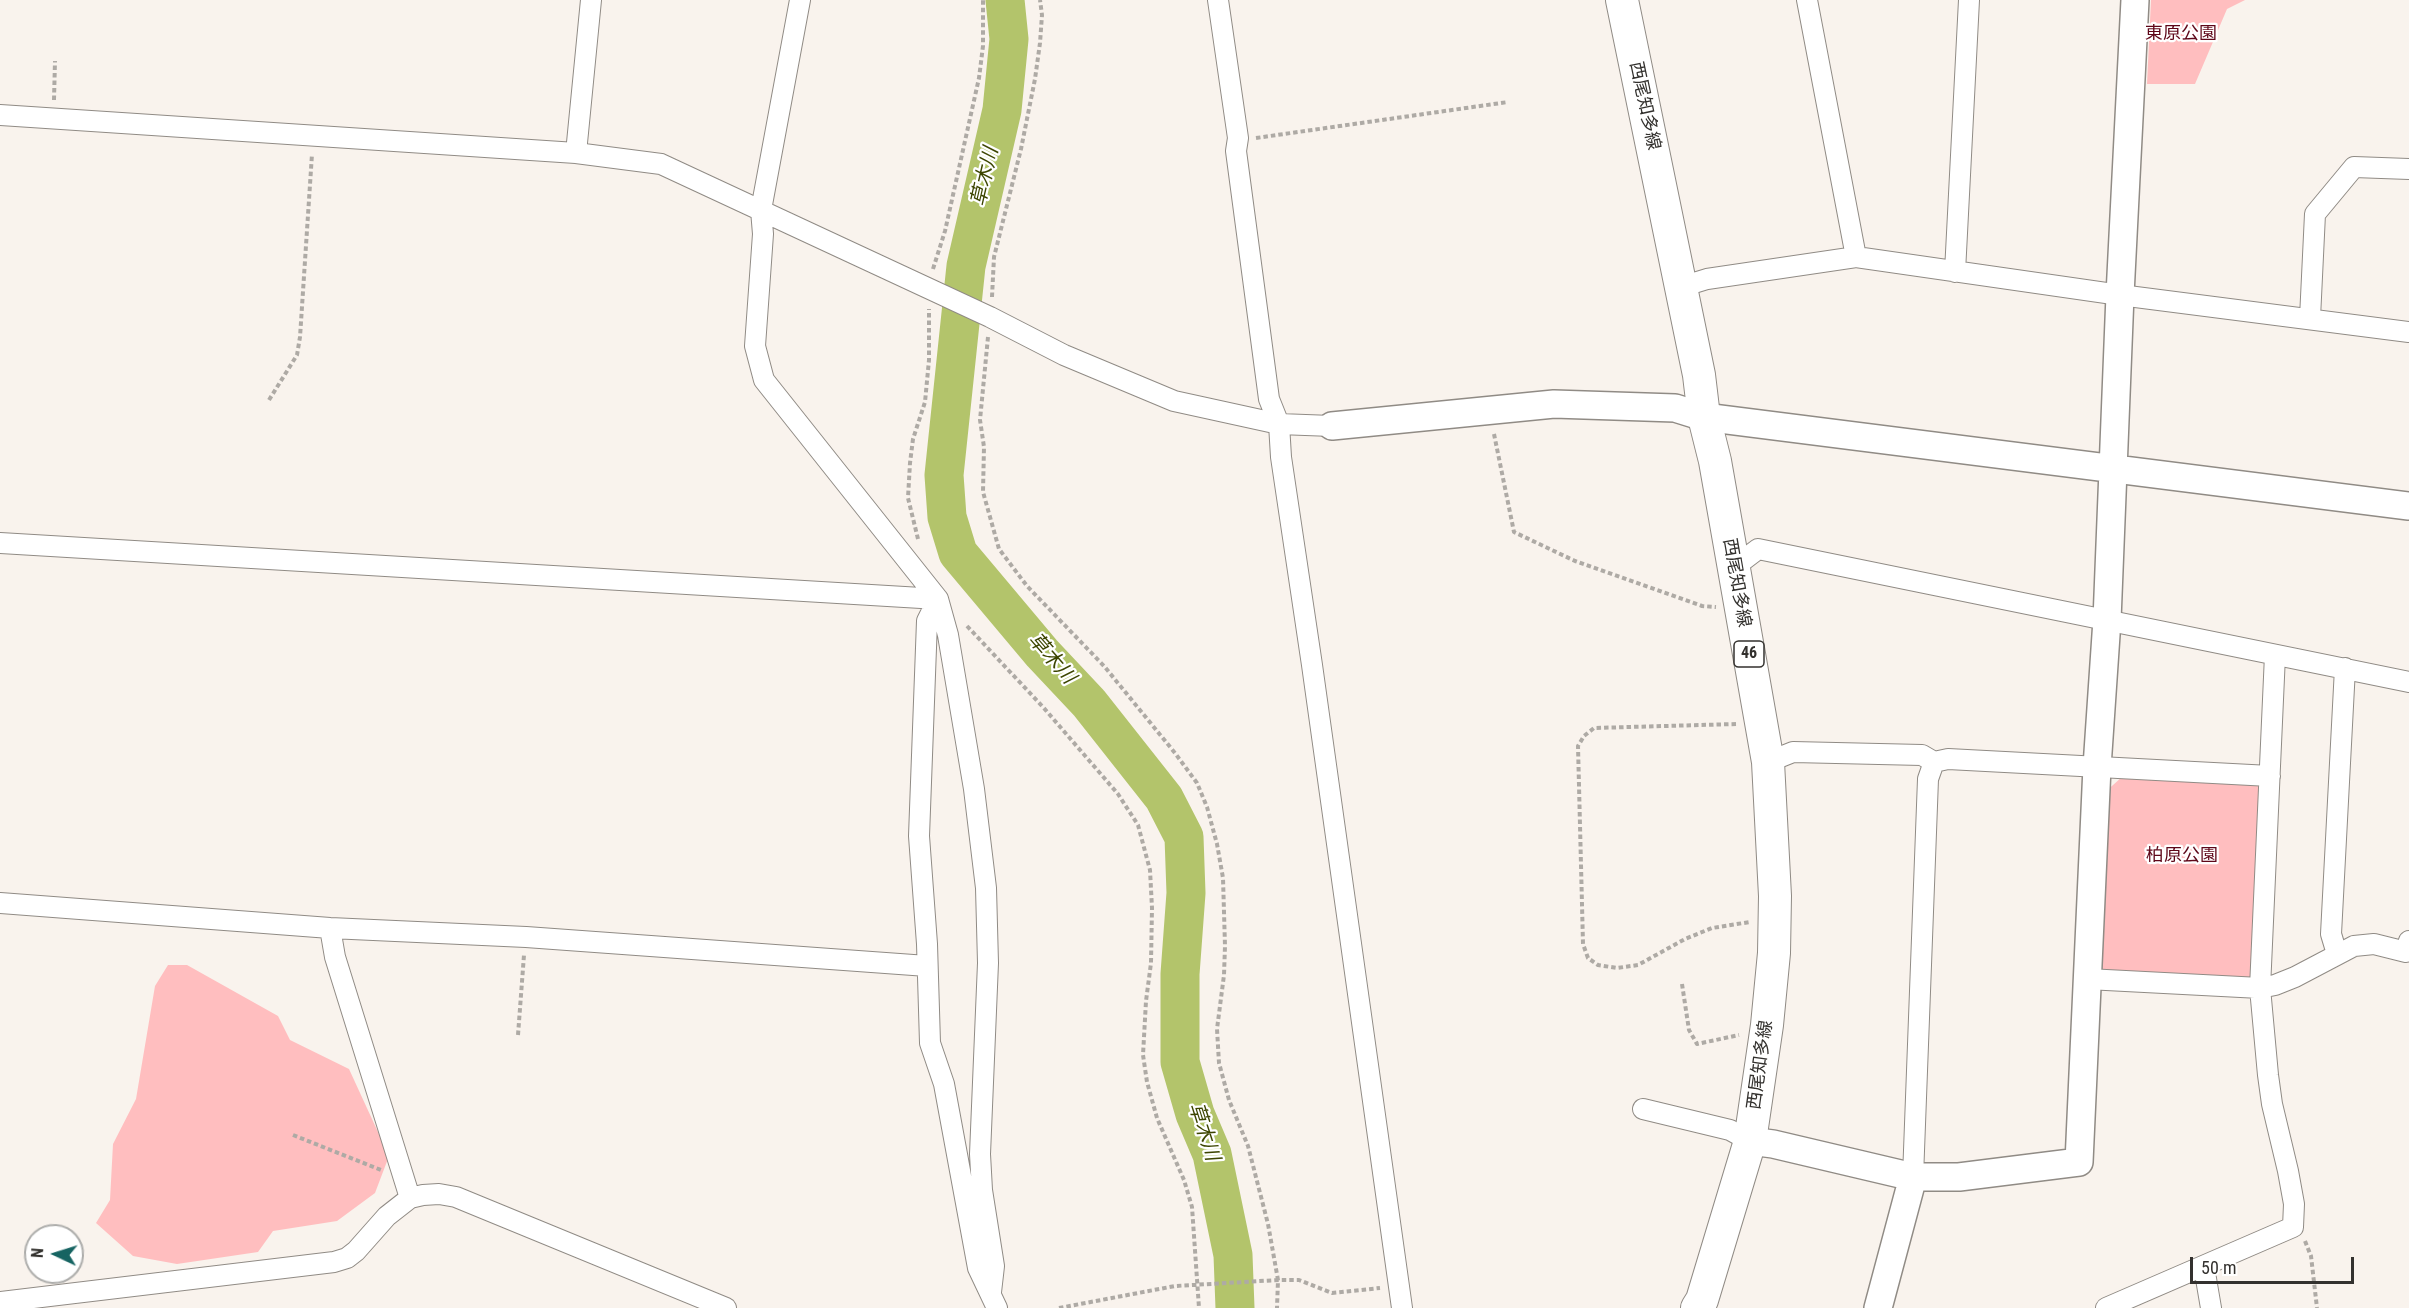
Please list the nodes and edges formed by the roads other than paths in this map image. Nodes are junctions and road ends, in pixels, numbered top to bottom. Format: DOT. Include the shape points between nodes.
graph roads {
  1 [pos="591,0"];
  2 [pos="800,0"];
  3 [pos="1218,0"];
  4 [pos="1622,0"];
  5 [pos="1807,0"];
  6 [pos="1969,0"];
  7 [pos="2135,0"];
  8 [pos="0,115"];
  9 [pos="576,153"];
  10 [pos="2409,169"];
  11 [pos="761,210"];
  12 [pos="1856,257"];
  13 [pos="1955,272"];
  14 [pos="1681,287"];
  15 [pos="2120,295"];
  16 [pos="2310,318"];
  17 [pos="2409,332"];
  18 [pos="1704,417"];
  19 [pos="1279,424"];
  20 [pos="1332,426"];
  21 [pos="2113,468"];
  22 [pos="2409,506"];
  23 [pos="0,543"];
  24 [pos="1733,568"];
  25 [pos="938,599"];
  26 [pos="2107,620"];
  27 [pos="2275,655"];
  28 [pos="2345,668"];
  29 [pos="2409,682"];
  30 [pos="1768,762"];
  31 [pos="1934,762"];
  32 [pos="2097,767"];
  33 [pos="2270,776"];
  34 [pos="0,903"];
  35 [pos="330,928"];
  36 [pos="2408,949"];
  37 [pos="2337,954"];
  38 [pos="927,966"];
  39 [pos="2087,979"];
  40 [pos="2260,988"];
  41 [pos="1643,1109"];
  42 [pos="1750,1141"];
  43 [pos="1914,1177"];
  44 [pos="410,1198"];
  45 [pos="2204,1267"];
  46 [pos="994,1300"];
  47 [pos="0,1302"];
  48 [pos="726,1308"];
  49 [pos="1402,1308"];
  50 [pos="1697,1308"];
  51 [pos="1878,1308"];
  52 [pos="2106,1308"];
  53 [pos="2211,1308"];
  1 -- 9 [label="street"];
  2 -- 11 [label="street"];
  3 -- 19 [label="street" via="1269,399"];
  4 -- 14 [label="main road, 西尾知多線 / 46"];
  5 -- 12 [label="street"];
  6 -- 13 [label="street"];
  7 -- 15 [label="street"];
  8 -- 9 [label="street"];
  9 -- 11 [label="street" via="661,164"];
  10 -- 16 [label="street" via="2354,167 2315,214"];
  11 -- 19 [label="street" via="1064,355 1174,401"];
  11 -- 25 [label="street" via="763,234 755,346 764,380"];
  12 -- 13 [label="street"];
  12 -- 14 [label="street" via="1707,279"];
  13 -- 15 [label="street"];
  14 -- 18 [label="main road, 西尾知多線 / 46"];
  15 -- 16 [label="street"];
  15 -- 21 [label="street"];
  16 -- 17 [label="street"];
  18 -- 20 [label="street" via="1675,408 1554,404"];
  18 -- 21 [label="street"];
  18 -- 24 [label="main road, 西尾知多線 / 46"];
  19 -- 20 [label="street"];
  19 -- 49 [label="street"];
  21 -- 22 [label="street"];
  21 -- 26 [label="street"];
  23 -- 25 [label="street"];
  24 -- 26 [label="street" via="1758,549"];
  24 -- 30 [label="main road, 西尾知多線 / 46"];
  25 -- 38 [label="street" via="927,621 923,694 920,836"];
  25 -- 46 [label="street" via="961,707 986,888 988,963 981,1154 982,1190 994,1266"];
  26 -- 27 [label="street"];
  26 -- 32 [label="street"];
  27 -- 28 [label="street"];
  27 -- 33 [label="street"];
  28 -- 29 [label="street"];
  28 -- 37 [label="street" via="2331,934"];
  30 -- 31 [label="street" via="1793,752 1922,755"];
  30 -- 42 [label="main road, 西尾知多線 / 46" via="1774,921 1766,1035"];
  31 -- 32 [label="street" via="1948,759"];
  31 -- 43 [label="street" via="1928,779"];
  32 -- 33 [label="street"];
  32 -- 39 [label="street"];
  33 -- 40 [label="street"];
  34 -- 35 [label="street"];
  35 -- 38 [label="street" via="526,936"];
  35 -- 44 [label="street" via="335,957"];
  36 -- 37 [label="street" via="2374,944 2354,946"];
  37 -- 40 [label="street" via="2275,986"];
  38 -- 46 [label="street" via="930,1043 944,1084 978,1268"];
  39 -- 40 [label="street"];
  39 -- 43 [label="street" via="2079,1162 1959,1177"];
  40 -- 45 [label="street" via="2272,1104 2294,1204 2293,1227"];
  41 -- 42 [label="street" via="1730,1130"];
  42 -- 43 [label="street"];
  42 -- 50 [label="main road, 西尾知多線 / 46"];
  43 -- 51 [label="street"];
  44 -- 47 [label="street" via="387,1216 356,1251 334,1262"];
  44 -- 48 [label="street" via="456,1197"];
  45 -- 52 [label="street"];
  45 -- 53 [label="street"];
}
